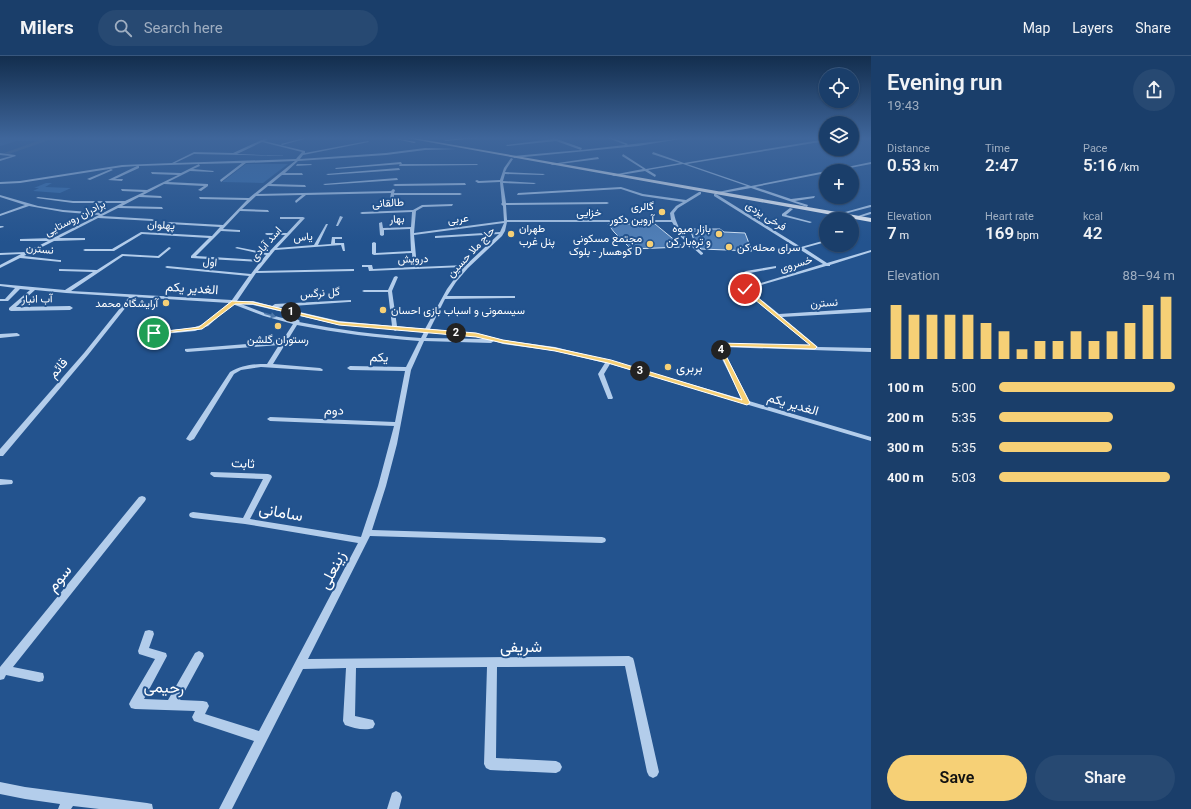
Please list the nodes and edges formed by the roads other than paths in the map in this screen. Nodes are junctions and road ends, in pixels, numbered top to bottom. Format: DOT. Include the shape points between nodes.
graph roads {
  1 [pos="75,173"];
  2 [pos="104,173"];
  3 [pos="124,173"];
  4 [pos="156,173"];
  5 [pos="231,173"];
  6 [pos="335,173"];
  7 [pos="398,173"];
  8 [pos="504,173"];
  9 [pos="509,173"];
  10 [pos="596,173"];
  11 [pos="604,173"];
  12 [pos="625,173"];
  13 [pos="650,173"];
  14 [pos="711,173"];
  15 [pos="817,173"];
  16 [pos="181,174"];
  17 [pos="282,174"];
  18 [pos="302,174"];
  19 [pos="328,174"];
  20 [pos="543,174"];
  21 [pos="614,175"];
  22 [pos="655,176"];
  23 [pos="89,179"];
  24 [pos="397,179"];
  25 [pos="122,180"];
  26 [pos="221,181"];
  27 [pos="477,181"];
  28 [pos="502,182"];
  29 [pos="164,183"];
  30 [pos="534,183"];
  31 [pos="0,184"];
  32 [pos="325,184"];
  33 [pos="464,184"];
  34 [pos="268,185"];
  35 [pos="395,185"];
  36 [pos="304,186"];
  37 [pos="524,187"];
  38 [pos="750,187"];
  39 [pos="122,190"];
  40 [pos="200,190"];
  41 [pos="149,191"];
  42 [pos="700,192"];
  43 [pos="393,193"];
  44 [pos="460,194"];
  45 [pos="518,194"];
  46 [pos="717,194"];
  47 [pos="255,195"];
  48 [pos="304,195"];
  49 [pos="0,196"];
  50 [pos="138,196"];
  51 [pos="814,197"];
  52 [pos="38,198"];
  53 [pos="161,198"];
  54 [pos="200,198"];
  55 [pos="250,199"];
  56 [pos="789,200"];
  57 [pos="685,201"];
  58 [pos="126,202"];
  59 [pos="296,202"];
  60 [pos="607,203"];
  61 [pos="391,204"];
  62 [pos="503,204"];
  63 [pos="29,205"];
  64 [pos="452,205"];
  65 [pos="807,206"];
  66 [pos="871,206"];
  67 [pos="117,207"];
  68 [pos="162,208"];
  69 [pos="791,209"];
  70 [pos="240,210"];
  71 [pos="268,211"];
  72 [pos="414,211"];
  73 [pos="299,212"];
  74 [pos="828,212"];
  75 [pos="848,212"];
  76 [pos="362,213"];
  77 [pos="871,213"];
  78 [pos="103,214"];
  79 [pos="819,214"];
  80 [pos="0,215"];
  81 [pos="97,217"];
  82 [pos="341,217"];
  83 [pos="859,217"];
  84 [pos="281,218"];
  85 [pos="294,218"];
  86 [pos="859,219"];
  87 [pos="152,220"];
  88 [pos="859,220"];
  89 [pos="871,220"];
  90 [pos="505,221"];
  91 [pos="672,221"];
  92 [pos="381,222"];
  93 [pos="810,222"];
  94 [pos="169,223"];
  95 [pos="871,223"];
  96 [pos="328,225"];
  97 [pos="337,225"];
  98 [pos="224,226"];
  99 [pos="413,228"];
  100 [pos="382,229"];
  101 [pos="219,230"];
  102 [pos="239,231"];
  103 [pos="501,233"];
  104 [pos="267,234"];
  105 [pos="287,234"];
  106 [pos="412,234"];
  107 [pos="382,235"];
  108 [pos="213,237"];
  109 [pos="55,238"];
  110 [pos="341,238"];
  111 [pos="436,238"];
  112 [pos="84,239"];
  113 [pos="21,240"];
  114 [pos="374,243"];
  115 [pos="819,243"];
  116 [pos="333,244"];
  117 [pos="315,246"];
  118 [pos="169,248"];
  119 [pos="237,248"];
  120 [pos="801,248"];
  121 [pos="274,249"];
  122 [pos="85,250"];
  123 [pos="344,250"];
  124 [pos="871,251"];
  125 [pos="414,252"];
  126 [pos="26,253"];
  127 [pos="0,254"];
  128 [pos="268,254"];
  129 [pos="701,254"];
  130 [pos="18,257"];
  131 [pos="59,261"];
  132 [pos="263,261"];
  133 [pos="382,263"];
  134 [pos="828,265"];
  135 [pos="364,266"];
  136 [pos="467,266"];
  137 [pos="0,267"];
  138 [pos="168,267"];
  139 [pos="774,267"];
  140 [pos="415,268"];
  141 [pos="383,269"];
  142 [pos="60,270"];
  143 [pos="352,270"];
  144 [pos="97,271"];
  145 [pos="253,273"];
  146 [pos="396,277"];
  147 [pos="0,285"];
  148 [pos="761,285"];
  149 [pos="18,288"];
  150 [pos="33,289"];
  151 [pos="364,291"];
  152 [pos="390,291"];
  153 [pos="66,292"];
  154 [pos="133,296"];
  155 [pos="514,297"];
  156 [pos="444,298"];
  157 [pos="0,300"];
  158 [pos="349,301"];
  159 [pos="234,302"];
  160 [pos="269,306"];
  161 [pos="70,308"];
  162 [pos="871,310"];
  163 [pos="303,316"];
  164 [pos="777,316"];
  165 [pos="294,322"];
  166 [pos="395,329"];
  167 [pos="154,333"];
  168 [pos="17,335"];
  169 [pos="425,335"];
  170 [pos="0,336"];
  171 [pos="503,342"];
  172 [pos="282,343"];
  173 [pos="815,347"];
  174 [pos="187,350"];
  175 [pos="871,350"];
  176 [pos="609,362"];
  177 [pos="269,366"];
  178 [pos="350,368"];
  179 [pos="408,369"];
  180 [pos="320,370"];
  181 [pos="610,398"];
  182 [pos="747,403"];
  183 [pos="270,419"];
  184 [pos="398,424"];
  185 [pos="190,439"];
  186 [pos="871,439"];
  187 [pos="0,454"];
  188 [pos="214,474"];
  189 [pos="0,482"];
  190 [pos="9,482"];
  191 [pos="142,499"];
  192 [pos="193,515"];
  193 [pos="245,521"];
  194 [pos="365,537"];
  195 [pos="602,540"];
  196 [pos="149,634"];
  197 [pos="198,656"];
  198 [pos="492,663"];
  199 [pos="300,664"];
  200 [pos="351,664"];
  201 [pos="2,673"];
  202 [pos="39,677"];
  203 [pos="170,705"];
  204 [pos="369,724"];
  205 [pos="262,738"];
  206 [pos="556,767"];
  207 [pos="653,772"];
  208 [pos="0,788"];
  209 [pos="67,804"];
  210 [pos="147,809"];
  211 [pos="225,809"];
  1 -- 31 [label="street"];
  2 -- 23 [label="street"];
  3 -- 25 [label="street" via="110,180"];
  4 -- 16 [label="street"];
  5 -- 26 [label="street"];
  6 -- 19 [label="street"];
  7 -- 24 [label="street, طالقانی"];
  8 -- 28 [label="street, حاج ملا حسین"];
  9 -- 20 [label="street"];
  10 -- 42 [label="main road"];
  11 -- 21 [label="main road"];
  12 -- 21 [label="street"];
  13 -- 22 [label="street"];
  14 -- 38 [label="street"];
  15 -- 38 [label="street"];
  16 -- 29 [label="street, برادران روستایی"];
  17 -- 18 [label="street"];
  17 -- 34 [label="street"];
  21 -- 46 [label="main road"];
  24 -- 32 [label="street"];
  24 -- 35 [label="street, طالقانی"];
  27 -- 28 [label="street"];
  28 -- 30 [label="street"];
  28 -- 37 [label="street"];
  28 -- 62 [label="street, حاج ملا حسین"];
  29 -- 40 [label="street" via="207,185"];
  29 -- 41 [label="street, برادران روستایی"];
  33 -- 35 [label="street"];
  34 -- 36 [label="street"];
  34 -- 47 [label="street"];
  35 -- 43 [label="street, طالقانی"];
  38 -- 46 [label="street"];
  38 -- 56 [label="street"];
  39 -- 41 [label="street"];
  41 -- 50 [label="street, برادران روستایی"];
  42 -- 46 [label="main road"];
  42 -- 57 [label="street"];
  43 -- 44 [label="street"];
  43 -- 48 [label="street"];
  43 -- 61 [label="street, طالقانی"];
  45 -- 57 [label="street" via="621,188 642,195"];
  46 -- 69 [label="main road"];
  46 -- 74 [label="main road"];
  46 -- 120 [label="street, فرخی یزدی"];
  47 -- 48 [label="street"];
  47 -- 55 [label="street"];
  48 -- 59 [label="street"];
  49 -- 63 [label="street"];
  50 -- 53 [label="street"];
  50 -- 58 [label="street, برادران روستایی"];
  51 -- 56 [label="street"];
  52 -- 58 [label="street" via="73,202"];
  54 -- 55 [label="street"];
  55 -- 70 [label="street"];
  56 -- 65 [label="street"];
  57 -- 91 [label="street" via="672,213"];
  58 -- 67 [label="street, برادران روستایی"];
  60 -- 62 [label="street"];
  62 -- 90 [label="street, حاج ملا حسین"];
  63 -- 78 [label="street" via="65,212"];
  63 -- 80 [label="street"];
  64 -- 72 [label="street, طالقانی" via="428,206"];
  66 -- 75 [label="street"];
  67 -- 68 [label="street"];
  67 -- 78 [label="street, برادران روستایی"];
  69 -- 79 [label="main road"];
  69 -- 93 [label="street" via="783,215"];
  70 -- 71 [label="street"];
  70 -- 98 [label="street"];
  72 -- 76 [label="street, طالقانی"];
  72 -- 99 [label="street, طالقانی"];
  73 -- 85 [label="street"];
  77 -- 83 [label="street"];
  78 -- 81 [label="street, برادران روستایی"];
  81 -- 87 [label="street"];
  81 -- 109 [label="street, برادران روستایی"];
  82 -- 97 [label="street"];
  84 -- 85 [label="street, اسد آبادی"];
  85 -- 105 [label="street, اسد آبادی" via="303,218"];
  86 -- 89 [label="main road"];
  88 -- 95 [label="main road"];
  90 -- 91 [label="street, خزایی"];
  90 -- 103 [label="street, حاج ملا حسین"];
  90 -- 106 [label="street, عربی"];
  91 -- 129 [label="street" via="677,230"];
  92 -- 100 [label="street"];
  94 -- 98 [label="street"];
  96 -- 117 [label="street"];
  98 -- 101 [label="street"];
  99 -- 100 [label="street, بهار"];
  99 -- 106 [label="street, طالقانی"];
  100 -- 107 [label="street"];
  101 -- 102 [label="street"];
  101 -- 108 [label="street"];
  103 -- 111 [label="street"];
  103 -- 136 [label="street, حاج ملا حسین"];
  104 -- 105 [label="street"];
  105 -- 121 [label="street, اسد آبادی"];
  106 -- 125 [label="street, طالقانی"];
  108 -- 122 [label="street, پهلوان" via="141,233 113,250"];
  108 -- 132 [label="street" via="193,257"];
  109 -- 112 [label="street"];
  109 -- 113 [label="street"];
  109 -- 126 [label="street, برادران روستایی"];
  110 -- 116 [label="street" via="333,238"];
  114 -- 125 [label="street" via="374,254"];
  115 -- 120 [label="street"];
  116 -- 117 [label="street, یاس"];
  116 -- 123 [label="street" via="344,244"];
  117 -- 121 [label="street, یاس"];
  118 -- 144 [label="street" via="159,257 122,255"];
  119 -- 128 [label="street"];
  120 -- 134 [label="street, فرخی یزدی"];
  121 -- 128 [label="street, اسد آبادی"];
  124 -- 134 [label="street, خسروی"];
  125 -- 140 [label="street, طالقانی"];
  126 -- 127 [label="street"];
  126 -- 130 [label="street, برادران روستایی"];
  128 -- 132 [label="street, اسد آبادی"];
  130 -- 131 [label="street, نسترن"];
  130 -- 137 [label="street, برادران روستایی"];
  132 -- 145 [label="street, اسد آبادی"];
  133 -- 141 [label="street"];
  134 -- 148 [label="street, خسروی"];
  135 -- 141 [label="street, درویش" via="370,266 371,270"];
  136 -- 140 [label="street, درویش"];
  136 -- 156 [label="street, حاج ملا حسین"];
  138 -- 145 [label="street, اول"];
  139 -- 148 [label="street" via="746,272"];
  140 -- 141 [label="street, درویش"];
  142 -- 144 [label="street"];
  143 -- 145 [label="street"];
  144 -- 153 [label="street"];
  145 -- 159 [label="street, اسد آبادی"];
  146 -- 152 [label="street"];
  147 -- 149 [label="street, الغدیر یکم"];
  148 -- 164 [label="street, خسروی" via="745,289"];
  149 -- 150 [label="street, الغدیر یکم"];
  149 -- 157 [label="street" via="6,300"];
  150 -- 153 [label="street, الغدیر یکم"];
  150 -- 161 [label="street, آب انبار" via="11,309"];
  151 -- 152 [label="street"];
  152 -- 166 [label="street"];
  153 -- 154 [label="street, الغدیر یکم"];
  154 -- 159 [label="street, الغدیر یکم"];
  154 -- 187 [label="street, قائم"];
  155 -- 156 [label="street"];
  156 -- 169 [label="street, حاج ملا حسین"];
  158 -- 160 [label="street, گل نرگس"];
  159 -- 160 [label="street, الغدیر یکم"];
  159 -- 165 [label="street, one-way"];
  159 -- 167 [label="street, اسد آبادی" via="200,328"];
  160 -- 163 [label="street, الغدیر یکم"];
  162 -- 164 [label="street, نسترن"];
  163 -- 165 [label="street"];
  163 -- 166 [label="street, الغدیر یکم"];
  164 -- 173 [label="street, خسروی"];
  165 -- 169 [label="street" via="381,336"];
  165 -- 172 [label="street"];
  166 -- 169 [label="street, الغدیر یکم"];
  168 -- 170 [label="street"];
  169 -- 171 [label="street"];
  169 -- 171 [label="street, الغدیر یکم" via="476,335"];
  169 -- 179 [label="street, زینعلی"];
  171 -- 176 [label="street, الغدیر یکم" via="555,349"];
  172 -- 174 [label="street"];
  172 -- 177 [label="street"];
  173 -- 175 [label="street"];
  173 -- 182 [label="street" via="718,345"];
  176 -- 181 [label="street" via="602,374"];
  176 -- 182 [label="street, الغدیر یکم"];
  177 -- 180 [label="street"];
  177 -- 185 [label="street" via="237,368"];
  178 -- 179 [label="street, یکم"];
  179 -- 184 [label="street, زینعلی"];
  182 -- 186 [label="street, الغدیر یکم"];
  183 -- 184 [label="street, دوم"];
  184 -- 194 [label="street, زینعلی"];
  188 -- 193 [label="street, ثابت" via="268,477"];
  189 -- 190 [label="street"];
  191 -- 201 [label="street, سوم"];
  192 -- 193 [label="street, سامانی"];
  193 -- 194 [label="street, سامانی"];
  194 -- 195 [label="street, سامانی"];
  194 -- 199 [label="street, زینعلی"];
  196 -- 203 [label="street, رحیمی" via="143,651 162,656 135,704"];
  197 -- 203 [label="street"];
  198 -- 200 [label="street, شریفی"];
  198 -- 206 [label="street" via="490,764"];
  198 -- 207 [label="street, شریفی" via="629,662"];
  199 -- 200 [label="street, شریفی"];
  199 -- 205 [label="street, زینعلی"];
  200 -- 204 [label="street" via="349,721"];
  201 -- 202 [label="street"];
  203 -- 205 [label="street, رحیمی" via="203,706 198,717"];
  205 -- 211 [label="street, زینعلی"];
  208 -- 209 [label="street"];
  209 -- 210 [label="street"];
}
